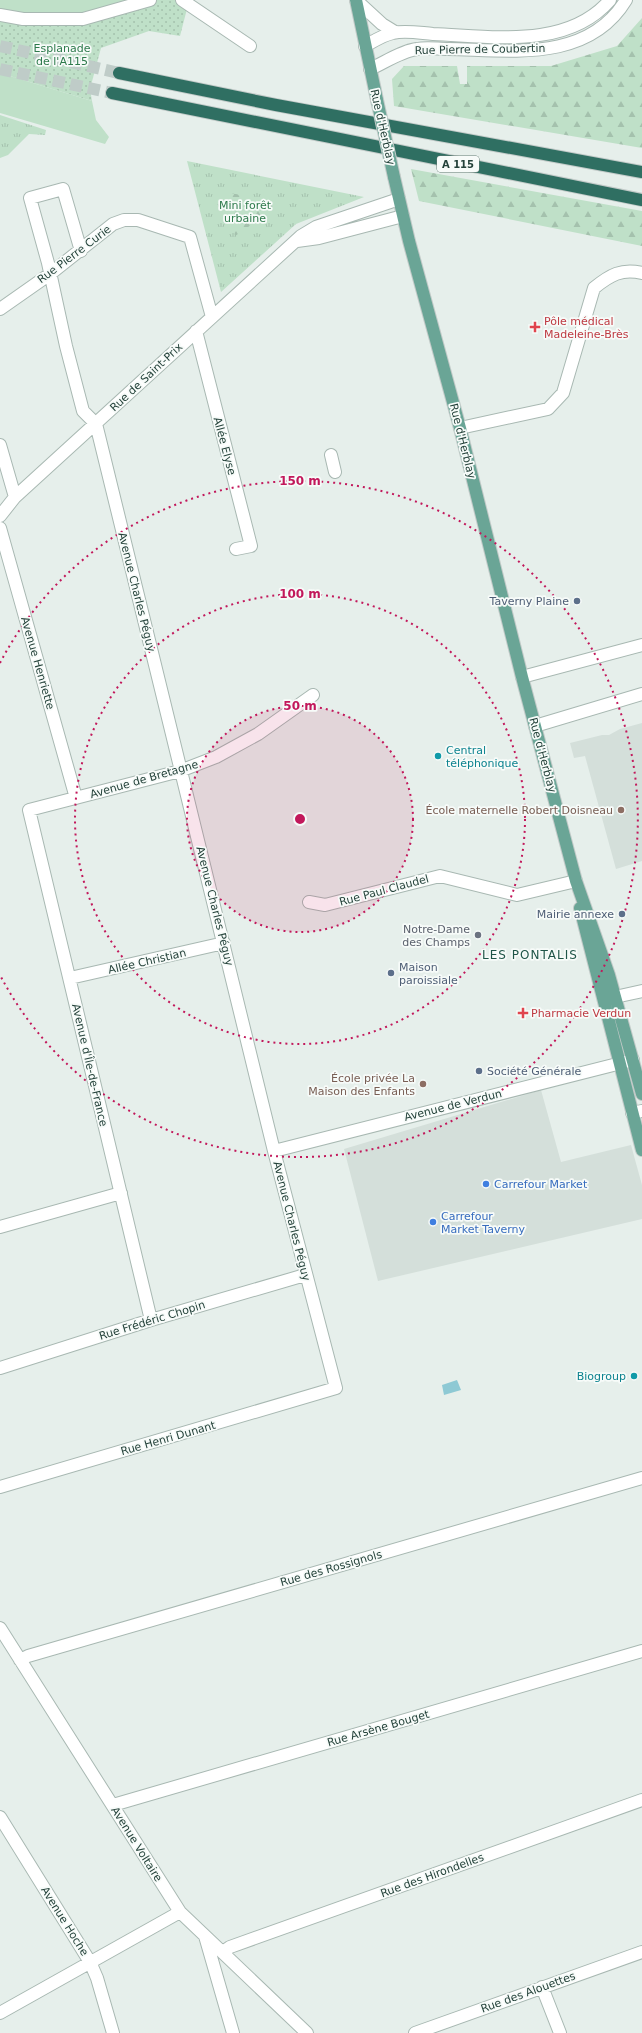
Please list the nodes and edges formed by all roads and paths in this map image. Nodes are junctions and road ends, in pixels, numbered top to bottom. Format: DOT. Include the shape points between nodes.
graph roads {
  1 [pos="150,0"];
  2 [pos="356,0"];
  3 [pos="610,0"];
  4 [pos="626,0"];
  5 [pos="185,2"];
  6 [pos="0,15"];
  7 [pos="395,32"];
  8 [pos="250,46"];
  9 [pos="365,46"];
  10 [pos="370,69"];
  11 [pos="119,73"];
  12 [pos="112,93"];
  13 [pos="642,172"];
  14 [pos="399,200"];
  15 [pos="642,200"];
  16 [pos="403,216"];
  17 [pos="296,241"];
  18 [pos="80,251"];
  19 [pos="642,273"];
  20 [pos="50,274"];
  21 [pos="0,309"];
  22 [pos="212,317"];
  23 [pos="196,331"];
  24 [pos="96,424"];
  25 [pos="460,428"];
  26 [pos="0,444"];
  27 [pos="331,455"];
  28 [pos="335,472"];
  29 [pos="15,497"];
  30 [pos="0,516"];
  31 [pos="0,528"];
  32 [pos="236,549"];
  33 [pos="642,645"];
  34 [pos="522,677"];
  35 [pos="642,694"];
  36 [pos="313,695"];
  37 [pos="535,726"];
  38 [pos="180,771"];
  39 [pos="76,798"];
  40 [pos="29,810"];
  41 [pos="576,881"];
  42 [pos="309,902"];
  43 [pos="224,943"];
  44 [pos="70,978"];
  45 [pos="642,991"];
  46 [pos="615,997"];
  47 [pos="633,1060"];
  48 [pos="619,1064"];
  49 [pos="642,1094"];
  50 [pos="637,1112"];
  51 [pos="642,1150"];
  52 [pos="274,1151"];
  53 [pos="121,1193"];
  54 [pos="0,1227"];
  55 [pos="305,1275"];
  56 [pos="151,1320"];
  57 [pos="0,1368"];
  58 [pos="336,1388"];
  59 [pos="642,1478"];
  60 [pos="0,1487"];
  61 [pos="0,1628"];
  62 [pos="642,1650"];
  63 [pos="20,1660"];
  64 [pos="642,1800"];
  65 [pos="113,1805"];
  66 [pos="0,1817"];
  67 [pos="180,1912"];
  68 [pos="204,1935"];
  69 [pos="223,1952"];
  70 [pos="642,1952"];
  71 [pos="90,1962"];
  72 [pos="542,1987"];
  73 [pos="0,2013"];
  74 [pos="113,2033"];
  75 [pos="233,2033"];
  76 [pos="307,2033"];
  77 [pos="415,2033"];
  78 [pos="560,2033"];
  1 -- 6 [label="street" via="83,19 22,19"];
  2 -- 7 [label="street" via="382,24"];
  2 -- 9 [label="main road, Rue d'Herblay"];
  3 -- 7 [label="street, Rue Pierre de Coubertin" via="582,22 547,34 512,36"];
  4 -- 10 [label="street, Rue Pierre de Coubertin" via="601,29 563,46 526,50 417,49"];
  5 -- 8 [label="street"];
  7 -- 9 [label="street, Rue Pierre de Coubertin"];
  9 -- 10 [label="main road, Rue d'Herblay"];
  10 -- 14 [label="main road, Rue d'Herblay, bridge"];
  11 -- 13 [label="highway, A 115"];
  12 -- 15 [label="highway, A 115"];
  14 -- 16 [label="main road, Rue d'Herblay"];
  14 -- 17 [label="street, Rue de Saint-Prix" via="316,227"];
  16 -- 17 [label="street" via="319,238"];
  16 -- 25 [label="main road, Rue d'Herblay"];
  17 -- 22 [label="street, Rue de Saint-Prix"];
  18 -- 20 [label="street, Rue Pierre Curie"];
  18 -- 20 [label="street" via="63,189 30,198"];
  18 -- 22 [label="street, Rue Pierre Curie" via="113,224 124,220 138,220 190,237"];
  19 -- 25 [label="street" via="632,270 621,271 594,288 563,393 548,409"];
  20 -- 21 [label="street, Rue Pierre Curie"];
  20 -- 24 [label="street" via="83,411"];
  22 -- 23 [label="street, Rue de Saint-Prix"];
  23 -- 24 [label="street, Rue de Saint-Prix"];
  23 -- 32 [label="street, Allée Elyse" via="251,546"];
  24 -- 29 [label="street, Rue de Saint-Prix"];
  24 -- 38 [label="street, Avenue Charles Péguy"];
  25 -- 34 [label="main road, Rue d'Herblay"];
  26 -- 29 [label="street"];
  27 -- 28 [label="street"];
  29 -- 30 [label="street, Rue de Saint-Prix"];
  31 -- 39 [label="street, Avenue Henriette"];
  33 -- 34 [label="street"];
  34 -- 37 [label="main road, Rue d'Herblay"];
  35 -- 37 [label="street"];
  36 -- 38 [label="street, Avenue de Bretagne" via="258,734 216,757"];
  37 -- 41 [label="main road, Rue d'Herblay"];
  38 -- 39 [label="street, Avenue de Bretagne"];
  38 -- 43 [label="street, Avenue Charles Péguy"];
  39 -- 40 [label="street, Avenue de Bretagne"];
  40 -- 44 [label="street, Avenue d'Île-de-France"];
  41 -- 42 [label="street, Rue Paul Claudel" via="517,895 440,876 325,905"];
  41 -- 46 [label="main road, Rue d'Herblay"];
  41 -- 48 [label="main road, Rue d'Herblay" via="586,935"];
  43 -- 44 [label="street, Allée Christian"];
  43 -- 52 [label="street, Avenue Charles Péguy"];
  44 -- 53 [label="street, Avenue d'Île-de-France"];
  45 -- 46 [label="street"];
  46 -- 47 [label="main road, Rue d'Herblay"];
  47 -- 48 [label="street, Avenue de Verdun"];
  47 -- 49 [label="main road, Rue d'Herblay"];
  48 -- 50 [label="main road, Rue d'Herblay"];
  48 -- 52 [label="street, Avenue de Verdun"];
  50 -- 51 [label="main road, Rue d'Herblay"];
  52 -- 55 [label="street, Avenue Charles Péguy"];
  53 -- 54 [label="street"];
  53 -- 56 [label="street, Avenue d'Île-de-France"];
  55 -- 56 [label="street, Rue Frédéric Chopin"];
  55 -- 58 [label="street, Avenue Charles Péguy"];
  56 -- 57 [label="street, Rue Frédéric Chopin"];
  58 -- 60 [label="street, Rue Henri Dunant"];
  59 -- 63 [label="street, Rue des Rossignols"];
  61 -- 63 [label="street, Avenue Voltaire"];
  62 -- 65 [label="street, Rue Arsène Bouget"];
  63 -- 65 [label="street, Avenue Voltaire"];
  64 -- 69 [label="street, Rue des Hirondelles" via="230,1947"];
  65 -- 67 [label="street, Avenue Voltaire"];
  66 -- 71 [label="street, Avenue Hoche"];
  67 -- 68 [label="street, Avenue Voltaire"];
  67 -- 71 [label="street"];
  68 -- 69 [label="street, Avenue Voltaire"];
  68 -- 75 [label="street"];
  69 -- 76 [label="street, Avenue Voltaire"];
  70 -- 72 [label="street, Rue des Alouettes"];
  71 -- 73 [label="street"];
  71 -- 74 [label="street, Avenue Hoche"];
  72 -- 77 [label="street, Rue des Alouettes"];
  72 -- 78 [label="street"];
}
